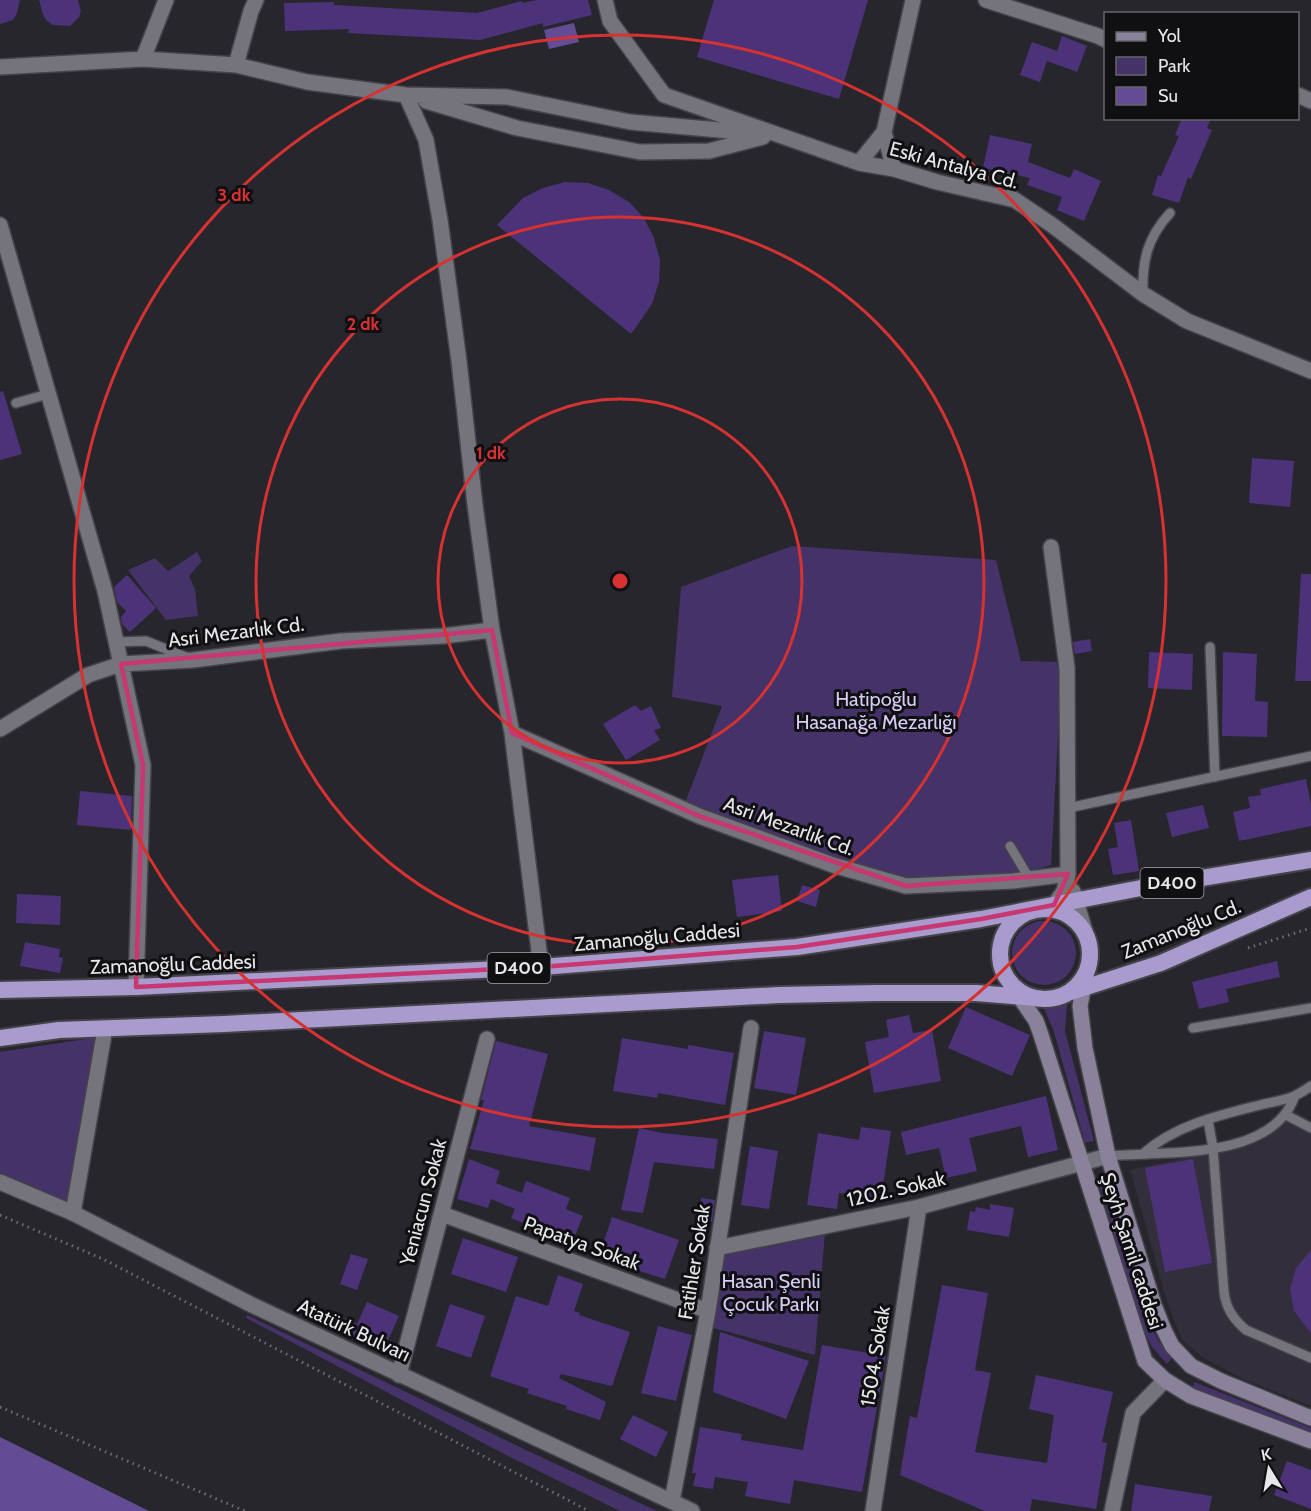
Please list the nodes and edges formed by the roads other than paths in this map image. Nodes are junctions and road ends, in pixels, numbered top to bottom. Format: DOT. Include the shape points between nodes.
graph roads {
  1 [pos="166,0"];
  2 [pos="256,0"];
  3 [pos="604,0"];
  4 [pos="913,0"];
  5 [pos="986,0"];
  6 [pos="1104,39"];
  7 [pos="143,59"];
  8 [pos="236,65"];
  9 [pos="0,67"];
  10 [pos="406,95"];
  11 [pos="884,132"];
  12 [pos="775,135"];
  13 [pos="859,163"];
  14 [pos="894,169"];
  15 [pos="1007,177"];
  16 [pos="1015,201"];
  17 [pos="1170,213"];
  18 [pos="0,225"];
  19 [pos="1143,294"];
  20 [pos="1311,371"];
  21 [pos="48,394"];
  22 [pos="16,403"];
  23 [pos="1051,547"];
  24 [pos="492,630"];
  25 [pos="116,642"];
  26 [pos="1210,647"];
  27 [pos="192,660"];
  28 [pos="121,664"];
  29 [pos="0,729"];
  30 [pos="512,733"];
  31 [pos="1311,756"];
  32 [pos="1215,777"];
  33 [pos="1068,808"];
  34 [pos="1010,846"];
  35 [pos="1311,860"];
  36 [pos="1068,874"];
  37 [pos="1032,878"];
  38 [pos="1311,897"];
  39 [pos="1076,901"];
  40 [pos="1054,905"];
  41 [pos="1034,910"];
  42 [pos="1085,931"];
  43 [pos="541,968"];
  44 [pos="1084,981"];
  45 [pos="136,987"];
  46 [pos="0,990"];
  47 [pos="1022,993"];
  48 [pos="1311,1008"];
  49 [pos="751,1028"];
  50 [pos="1193,1028"];
  51 [pos="105,1029"];
  52 [pos="0,1038"];
  53 [pos="487,1039"];
  54 [pos="1311,1086"];
  55 [pos="1294,1098"];
  56 [pos="1286,1115"];
  57 [pos="1208,1120"];
  58 [pos="1311,1128"];
  59 [pos="1213,1148"];
  60 [pos="1144,1153"];
  61 [pos="1108,1156"];
  62 [pos="1082,1162"];
  63 [pos="0,1182"];
  64 [pos="919,1207"];
  65 [pos="73,1213"];
  66 [pos="442,1214"];
  67 [pos="717,1248"];
  68 [pos="708,1311"];
  69 [pos="1311,1358"];
  70 [pos="1191,1366"];
  71 [pos="399,1375"];
  72 [pos="1165,1380"];
  73 [pos="1311,1418"];
  74 [pos="1311,1441"];
  75 [pos="672,1501"];
  76 [pos="692,1511"];
  77 [pos="873,1511"];
  78 [pos="1112,1511"];
  1 -- 7 [label="street"];
  2 -- 8 [label="street"];
  3 -- 12 [label="street, Eski Antalya Cd." via="610,21 664,95"];
  4 -- 11 [label="street"];
  5 -- 6 [label="street"];
  7 -- 8 [label="street"];
  7 -- 9 [label="street"];
  8 -- 10 [label="street" via="307,82"];
  10 -- 12 [label="street" via="507,97 630,122"];
  10 -- 12 [label="street" via="517,128 640,152 709,151"];
  10 -- 24 [label="street" via="426,140 441,220"];
  11 -- 13 [label="street"];
  11 -- 14 [label="street"];
  12 -- 13 [label="street, Eski Antalya Cd."];
  13 -- 14 [label="street, Eski Antalya Cd."];
  14 -- 16 [label="street, Eski Antalya Cd."];
  15 -- 16 [label="lane"];
  16 -- 19 [label="street, Eski Antalya Cd."];
  17 -- 19 [label="lane" via="1148,247 1142,270"];
  18 -- 21 [label="street"];
  19 -- 20 [label="street, Eski Antalya Cd." via="1187,321"];
  21 -- 22 [label="lane"];
  21 -- 25 [label="street"];
  23 -- 33 [label="street" via="1067,668"];
  24 -- 27 [label="street, Asri Mezarlık Cd." via="341,641"];
  24 -- 30 [label="street"];
  25 -- 27 [label="lane" via="146,640"];
  25 -- 28 [label="street"];
  26 -- 32 [label="lane"];
  27 -- 28 [label="street, Asri Mezarlık Cd."];
  28 -- 29 [label="street, Asri Mezarlık Cd." via="88,675"];
  28 -- 45 [label="street" via="143,765"];
  30 -- 37 [label="street, Asri Mezarlık Cd." via="699,816 832,865 906,886"];
  30 -- 43 [label="street"];
  31 -- 32 [label="lane"];
  32 -- 33 [label="lane"];
  33 -- 36 [label="street"];
  34 -- 37 [label="lane"];
  35 -- 39 [label="highway, Zamanoğlu Caddesi / D400"];
  36 -- 37 [label="street, Asri Mezarlık Cd."];
  36 -- 39 [label="street"];
  36 -- 40 [label="street" via="1064,891"];
  38 -- 44 [label="highway, Zamanoğlu Cd." via="1161,963"];
  39 -- 40 [label="highway, Zamanoğlu Caddesi / D400"];
  39 -- 42 [label="street"];
  40 -- 41 [label="highway, Zamanoğlu Caddesi / D400"];
  41 -- 42 [label="highway" via="1049,908 1063,912"];
  41 -- 43 [label="highway, Zamanoğlu Caddesi / D400" via="797,947"];
  41 -- 47 [label="highway" via="1009,926 999,955 1002,969"];
  42 -- 44 [label="highway" via="1090,960"];
  43 -- 45 [label="highway, Zamanoğlu Caddesi / D400"];
  44 -- 47 [label="highway, Zamanoğlu Cd." via="1051,999"];
  44 -- 61 [label="main road, Şeyh Şamil caddesi" via="1080,1006 1085,1048"];
  45 -- 46 [label="highway, Zamanoğlu Caddesi / D400"];
  47 -- 51 [label="highway, D400" via="779,995"];
  47 -- 62 [label="main road, Şeyh Şamil caddesi" via="1041,1035"];
  48 -- 50 [label="lane"];
  49 -- 67 [label="street, Fatihler Sokak"];
  51 -- 52 [label="highway, D400" via="58,1030"];
  51 -- 65 [label="street"];
  53 -- 66 [label="street, Yeniacun Sokak"];
  54 -- 55 [label="lane"];
  55 -- 56 [label="lane"];
  55 -- 57 [label="lane"];
  56 -- 58 [label="lane"];
  56 -- 59 [label="lane" via="1263,1133"];
  57 -- 59 [label="lane"];
  57 -- 60 [label="lane" via="1173,1132"];
  59 -- 60 [label="lane"];
  59 -- 69 [label="lane" via="1228,1308 1246,1330"];
  60 -- 61 [label="lane"];
  61 -- 62 [label="street, 1202. Sokak"];
  61 -- 70 [label="main road, Şeyh Şamil caddesi" via="1154,1305 1172,1346"];
  62 -- 64 [label="street, 1202. Sokak"];
  62 -- 72 [label="main road, Şeyh Şamil caddesi" via="1145,1361"];
  63 -- 65 [label="street, Atatürk Bulvarı"];
  64 -- 67 [label="street, 1202. Sokak"];
  64 -- 77 [label="street, 1504. Sokak"];
  65 -- 71 [label="street, Atatürk Bulvarı"];
  66 -- 68 [label="street, Papatya Sokak"];
  66 -- 71 [label="street, Yeniacun Sokak"];
  67 -- 68 [label="street, Fatihler Sokak"];
  68 -- 75 [label="street, Fatihler Sokak"];
  70 -- 72 [label="main road"];
  70 -- 73 [label="main road, Şeyh Şamil caddesi"];
  71 -- 75 [label="street, Atatürk Bulvarı"];
  72 -- 74 [label="main road, Şeyh Şamil caddesi" via="1191,1396"];
  72 -- 78 [label="street" via="1133,1413"];
  75 -- 76 [label="street, Atatürk Bulvarı"];
}
